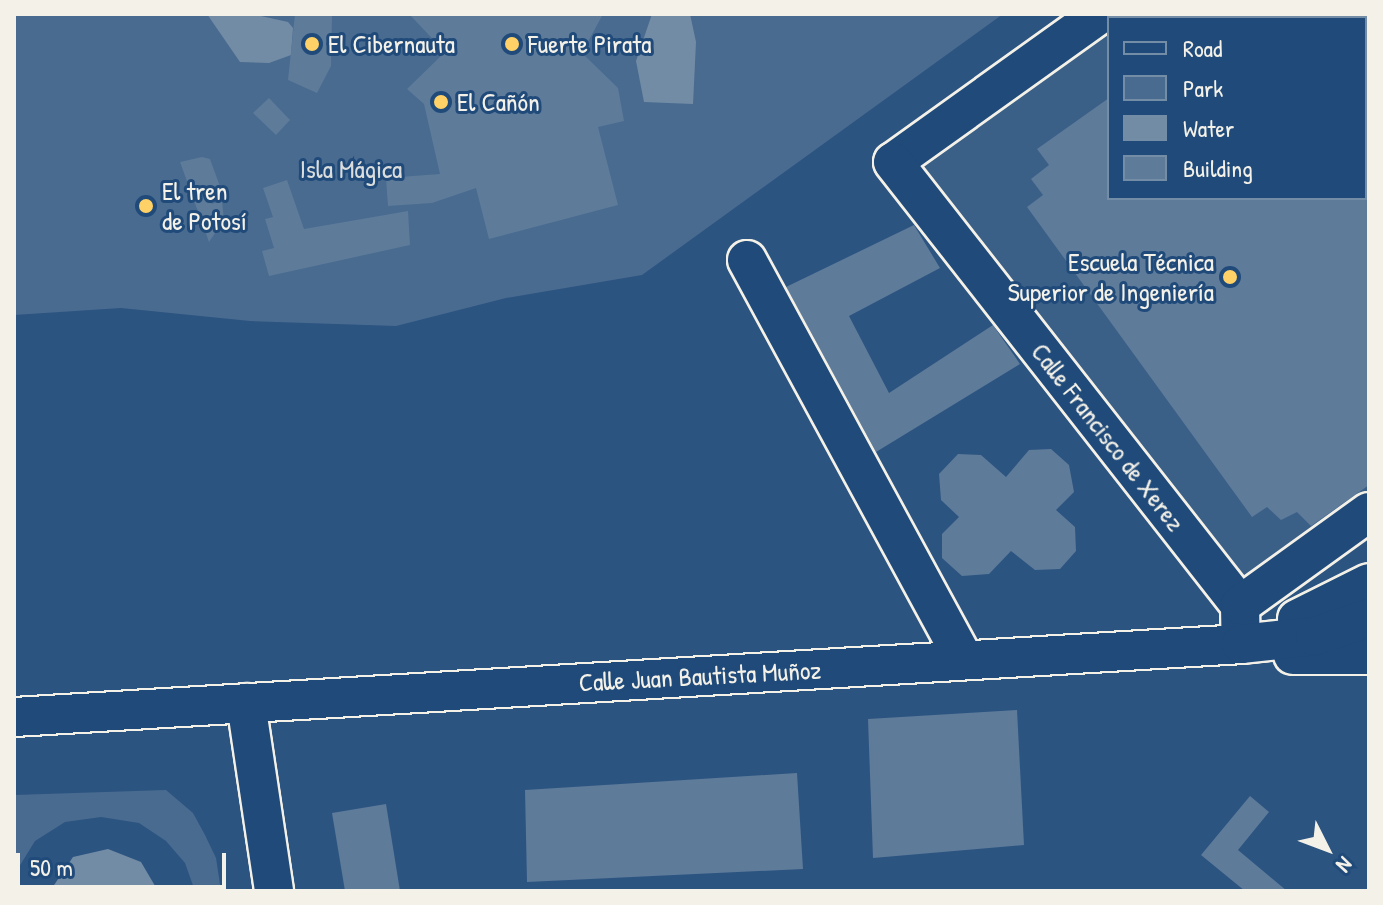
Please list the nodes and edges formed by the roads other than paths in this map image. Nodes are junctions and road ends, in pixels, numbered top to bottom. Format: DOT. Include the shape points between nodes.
graph roads {
  1 [pos="1100,14"];
  2 [pos="747,260"];
  3 [pos="1369,512"];
  4 [pos="1369,583"];
  5 [pos="1240,605"];
  6 [pos="1369,618"];
  7 [pos="1254,643"];
  8 [pos="1369,655"];
  9 [pos="964,660"];
  10 [pos="246,703"];
  11 [pos="14,717"];
  12 [pos="274,891"];
  1 -- 5 [label="street, Calle Francisco de Xerez" via="893,162"];
  2 -- 9 [label="street"];
  3 -- 5 [label="street"];
  4 -- 7 [label="street, Calle Juan Bautista Muñoz"];
  5 -- 7 [label="street"];
  6 -- 7 [label="street" via="1315,636"];
  7 -- 8 [label="street" via="1295,656"];
  7 -- 9 [label="street, Calle Juan Bautista Muñoz"];
  9 -- 10 [label="street, Calle Juan Bautista Muñoz"];
  10 -- 11 [label="street, Calle Juan Bautista Muñoz"];
  10 -- 12 [label="street"];
}
